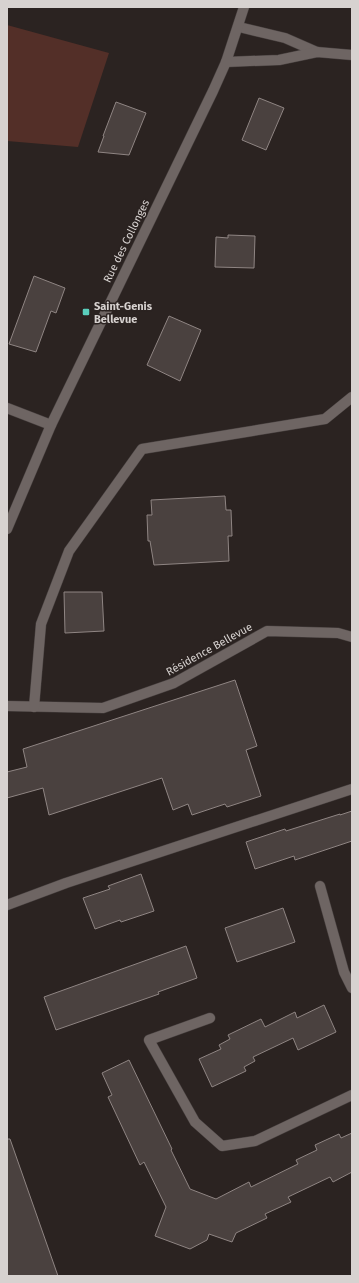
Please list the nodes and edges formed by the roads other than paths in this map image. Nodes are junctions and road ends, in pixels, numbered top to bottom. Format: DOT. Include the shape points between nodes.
graph roads {
  1 [pos="244,7"];
  2 [pos="238,27"];
  3 [pos="317,52"];
  4 [pos="352,55"];
  5 [pos="226,62"];
  6 [pos="352,397"];
  7 [pos="7,408"];
  8 [pos="51,425"];
  9 [pos="7,529"];
  10 [pos="352,637"];
  11 [pos="7,706"];
  12 [pos="34,707"];
  13 [pos="352,789"];
  14 [pos="320,886"];
  15 [pos="7,905"];
  16 [pos="352,988"];
  17 [pos="210,1018"];
  18 [pos="352,1095"];
  1 -- 2 [label="street, Rue des Collonges"];
  2 -- 3 [label="street" via="285,38"];
  2 -- 5 [label="street, Rue des Collonges"];
  3 -- 4 [label="street"];
  3 -- 5 [label="street" via="279,60"];
  5 -- 8 [label="street, Rue des Collonges"];
  6 -- 12 [label="street" via="325,419 142,449 69,551 40,624"];
  7 -- 8 [label="street"];
  8 -- 9 [label="street, Rue des Collonges"];
  10 -- 12 [label="street, Résidence Bellevue" via="338,633 267,631 174,683 103,708"];
  11 -- 12 [label="street, Résidence Bellevue"];
  13 -- 15 [label="street" via="66,883"];
  14 -- 16 [label="street" via="344,972"];
  17 -- 18 [label="street" via="149,1040 195,1122 222,1146 255,1141"];
}
